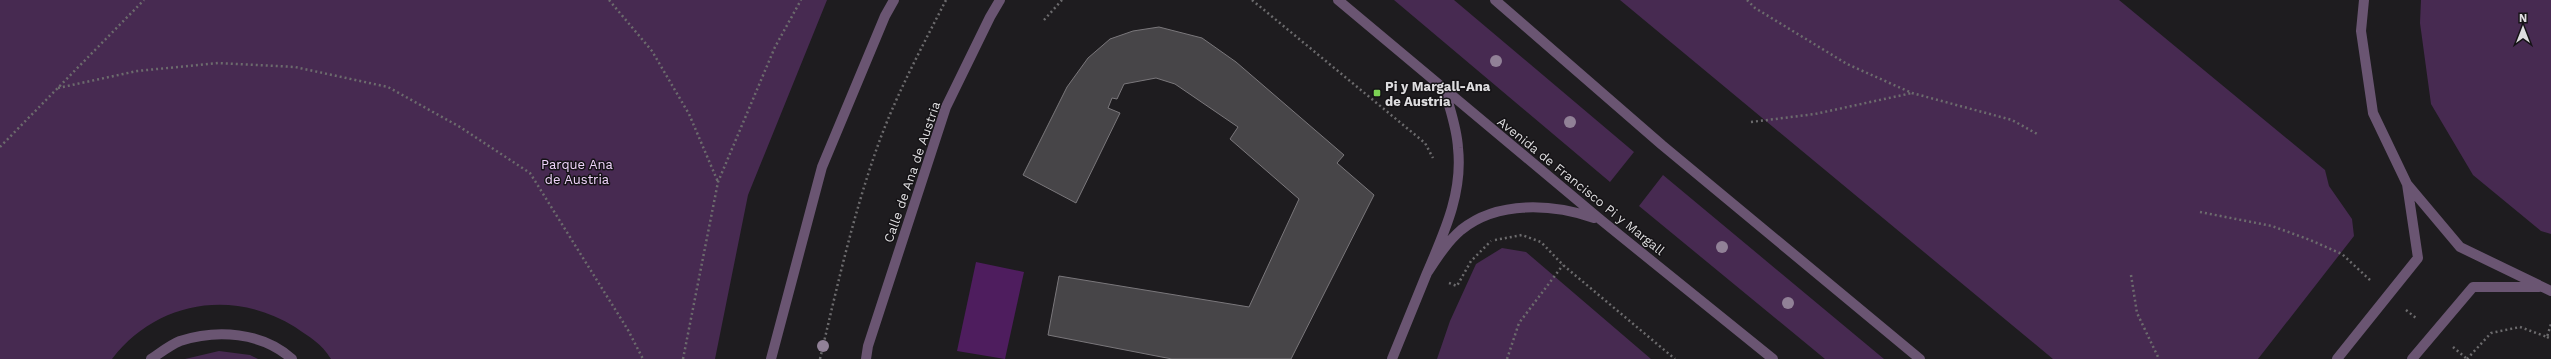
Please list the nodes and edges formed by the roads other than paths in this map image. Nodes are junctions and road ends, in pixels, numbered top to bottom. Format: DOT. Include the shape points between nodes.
graph roads {
  1 [pos="894,0"];
  2 [pos="1000,0"];
  3 [pos="1338,0"];
  4 [pos="1495,0"];
  5 [pos="2364,0"];
  6 [pos="1445,91"];
  7 [pos="2407,184"];
  8 [pos="1601,220"];
  9 [pos="1427,274"];
  10 [pos="2541,288"];
  11 [pos="2551,291"];
  12 [pos="151,359"];
  13 [pos="292,359"];
  14 [pos="771,359"];
  15 [pos="866,359"];
  16 [pos="1392,359"];
  17 [pos="1773,359"];
  18 [pos="1920,359"];
  19 [pos="2337,359"];
  20 [pos="2412,359"];
  1 -- 14 [label="street" via="822,167"];
  2 -- 15 [label="street, Calle de Ana de Austria" via="946,107 868,346"];
  3 -- 6 [label="street, Avenida de Francisco Pi y Margall"];
  4 -- 18 [label="street" via="1662,145"];
  5 -- 7 [label="street" via="2361,31 2373,113"];
  6 -- 8 [label="street, Avenida de Francisco Pi y Margall"];
  6 -- 9 [label="street" via="1458,147 1458,188 1448,222"];
  7 -- 10 [label="street" via="2460,247"];
  7 -- 19 [label="street" via="2418,258"];
  8 -- 9 [label="street" via="1570,210 1548,207 1495,213 1462,230 1452,239"];
  8 -- 17 [label="street, Avenida de Francisco Pi y Margall"];
  9 -- 16 [label="street"];
  10 -- 11 [label="street"];
  10 -- 20 [label="street" via="2473,288"];
  12 -- 13 [label="street" via="178,342 214,334 249,336 283,350"];
}
